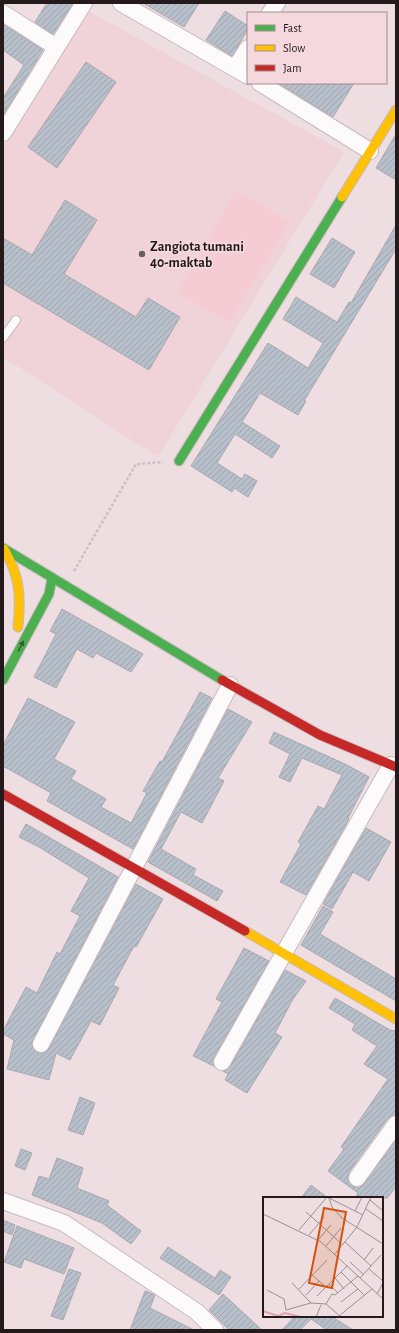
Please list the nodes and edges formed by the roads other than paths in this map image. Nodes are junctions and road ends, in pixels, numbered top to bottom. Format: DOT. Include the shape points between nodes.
graph roads {
  1 [pos="84,3"];
  2 [pos="121,3"];
  3 [pos="277,3"];
  4 [pos="271,12"];
  5 [pos="3,13"];
  6 [pos="56,47"];
  7 [pos="247,52"];
  8 [pos="242,72"];
  9 [pos="262,84"];
  10 [pos="396,110"];
  11 [pos="3,133"];
  12 [pos="370,151"];
  13 [pos="16,320"];
  14 [pos="3,338"];
  15 [pos="179,461"];
  16 [pos="4,549"];
  17 [pos="52,578"];
  18 [pos="39,589"];
  19 [pos="29,608"];
  20 [pos="3,680"];
  21 [pos="230,685"];
  22 [pos="393,766"];
  23 [pos="3,794"];
  24 [pos="133,868"];
  25 [pos="283,953"];
  26 [pos="396,1019"];
  27 [pos="41,1044"];
  28 [pos="222,1062"];
  29 [pos="396,1124"];
  30 [pos="357,1178"];
  31 [pos="3,1201"];
  32 [pos="215,1330"];
  1 -- 6 [label="street"];
  2 -- 8 [label="street"];
  3 -- 4 [label="street"];
  5 -- 6 [label="street"];
  6 -- 11 [label="street"];
  7 -- 8 [label="street"];
  9 -- 12 [label="street"];
  10 -- 12 [label="street"];
  12 -- 15 [label="street"];
  13 -- 14 [label="lane"];
  16 -- 17 [label="street"];
  16 -- 19 [label="street" via="15,568 20,585 17,630"];
  17 -- 18 [label="street"];
  20 -- 17 [label="street, one-way" via="48,594"];
  17 -- 21 [label="street"];
  21 -- 22 [label="street" via="339,745"];
  21 -- 24 [label="street"];
  22 -- 25 [label="street"];
  23 -- 24 [label="street"];
  24 -- 25 [label="street"];
  24 -- 27 [label="street"];
  25 -- 26 [label="street"];
  25 -- 28 [label="street"];
  29 -- 30 [label="street"];
  31 -- 32 [label="street" via="64,1223 197,1312"];
}
